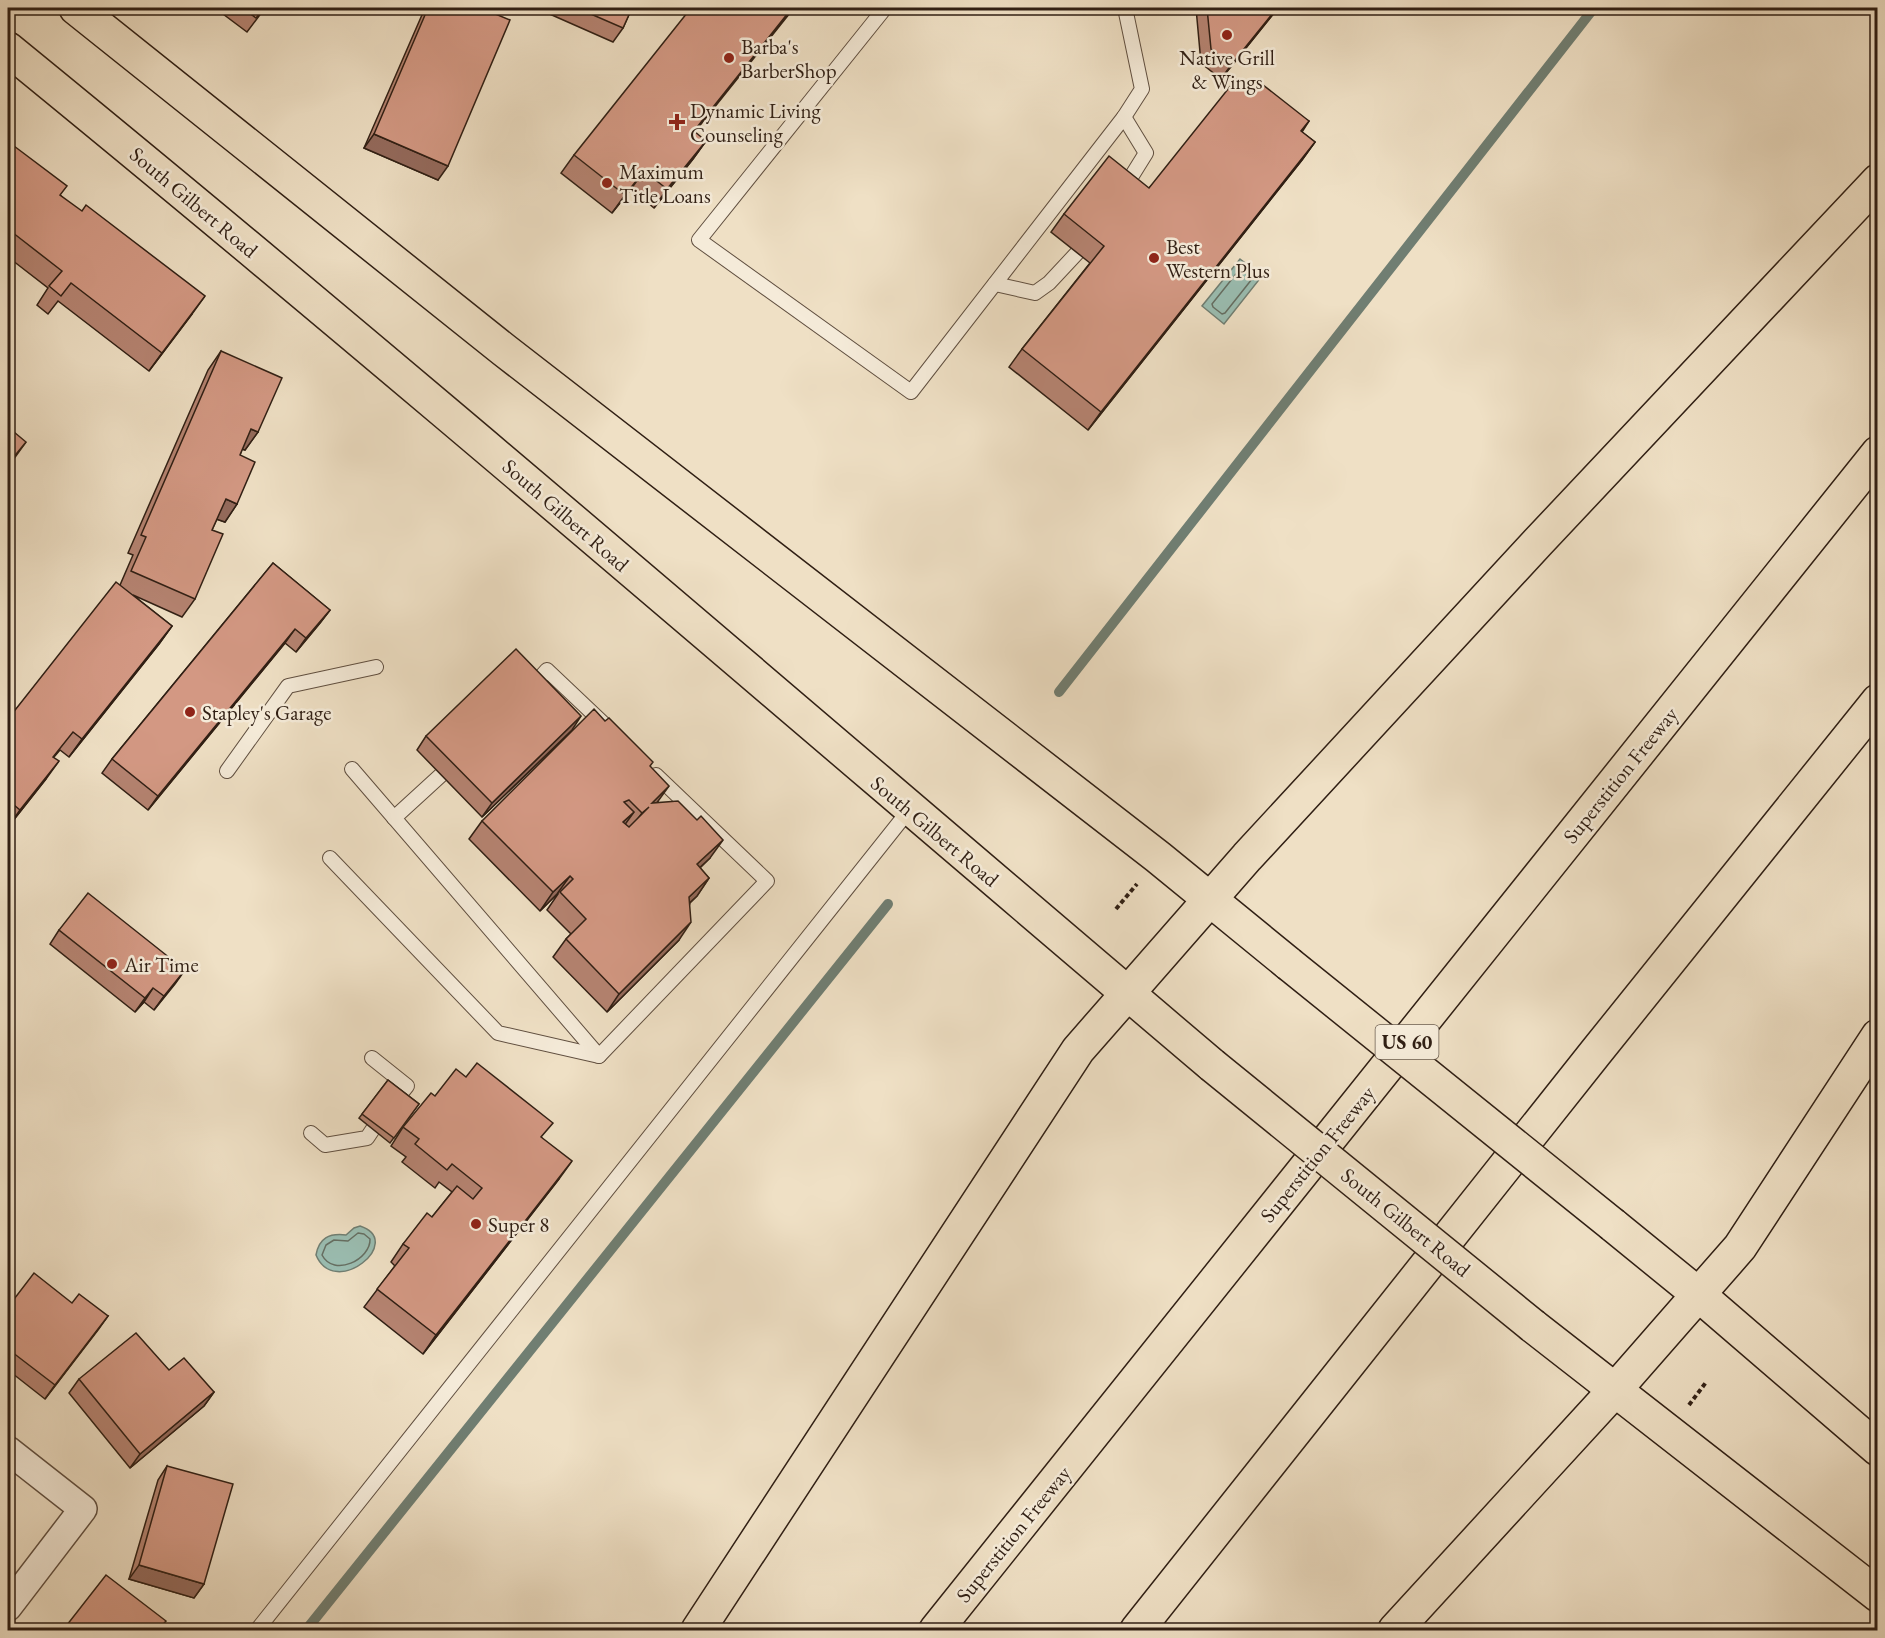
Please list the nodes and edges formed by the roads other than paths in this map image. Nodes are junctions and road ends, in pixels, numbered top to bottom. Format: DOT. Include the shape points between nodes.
graph roads {
  1 [pos="76,8"];
  2 [pos="885,8"];
  3 [pos="1125,8"];
  4 [pos="8,49"];
  5 [pos="1124,117"];
  6 [pos="1878,181"];
  7 [pos="1120,194"];
  8 [pos="1077,253"];
  9 [pos="995,284"];
  10 [pos="1878,453"];
  11 [pos="376,667"];
  12 [pos="531,688"];
  13 [pos="1878,701"];
  14 [pos="615,735"];
  15 [pos="649,767"];
  16 [pos="352,769"];
  17 [pos="227,771"];
  18 [pos="441,775"];
  19 [pos="910,809"];
  20 [pos="394,818"];
  21 [pos="330,858"];
  22 [pos="1210,898"];
  23 [pos="1128,994"];
  24 [pos="1878,1036"];
  25 [pos="599,1056"];
  26 [pos="372,1059"];
  27 [pos="399,1096"];
  28 [pos="373,1129"];
  29 [pos="311,1133"];
  30 [pos="1699,1295"];
  31 [pos="1614,1391"];
  32 [pos="1878,1449"];
  33 [pos="8,1450"];
  34 [pos="1878,1595"];
  35 [pos="8,1607"];
  36 [pos="257,1630"];
  37 [pos="698,1630"];
  38 [pos="936,1630"];
  39 [pos="1137,1630"];
  40 [pos="1395,1630"];
  1 -- 22 [label="main road" via="504,350"];
  2 -- 9 [label="lane" via="699,240 911,392"];
  3 -- 5 [label="lane" via="1142,89"];
  4 -- 19 [label="main road, South Gilbert Road" via="480,441"];
  5 -- 7 [label="lane" via="1146,153"];
  5 -- 9 [label="lane"];
  6 -- 22 [label="main road" via="1529,551"];
  8 -- 9 [label="lane" via="1035,294"];
  10 -- 38 [label="main road, Superstition Freeway / US 60"];
  11 -- 17 [label="lane" via="288,686"];
  12 -- 14 [label="lane" via="547,670"];
  13 -- 39 [label="main road"];
  15 -- 25 [label="lane" via="767,881"];
  16 -- 20 [label="lane"];
  18 -- 20 [label="lane"];
  19 -- 23 [label="main road, South Gilbert Road"];
  19 -- 36 [label="lane"];
  20 -- 25 [label="lane"];
  21 -- 25 [label="lane" via="498,1033"];
  22 -- 23 [label="main road"];
  22 -- 30 [label="main road, bridge"];
  23 -- 31 [label="main road, South Gilbert Road, bridge"];
  23 -- 37 [label="main road" via="1078,1050"];
  24 -- 30 [label="main road" via="1740,1247"];
  26 -- 27 [label="lane" via="407,1086"];
  28 -- 29 [label="lane" via="367,1138 325,1145"];
  30 -- 31 [label="main road"];
  30 -- 32 [label="main road"];
  31 -- 34 [label="main road, South Gilbert Road"];
  31 -- 40 [label="main road"];
  33 -- 35 [label="street" via="82,1509"];
}
